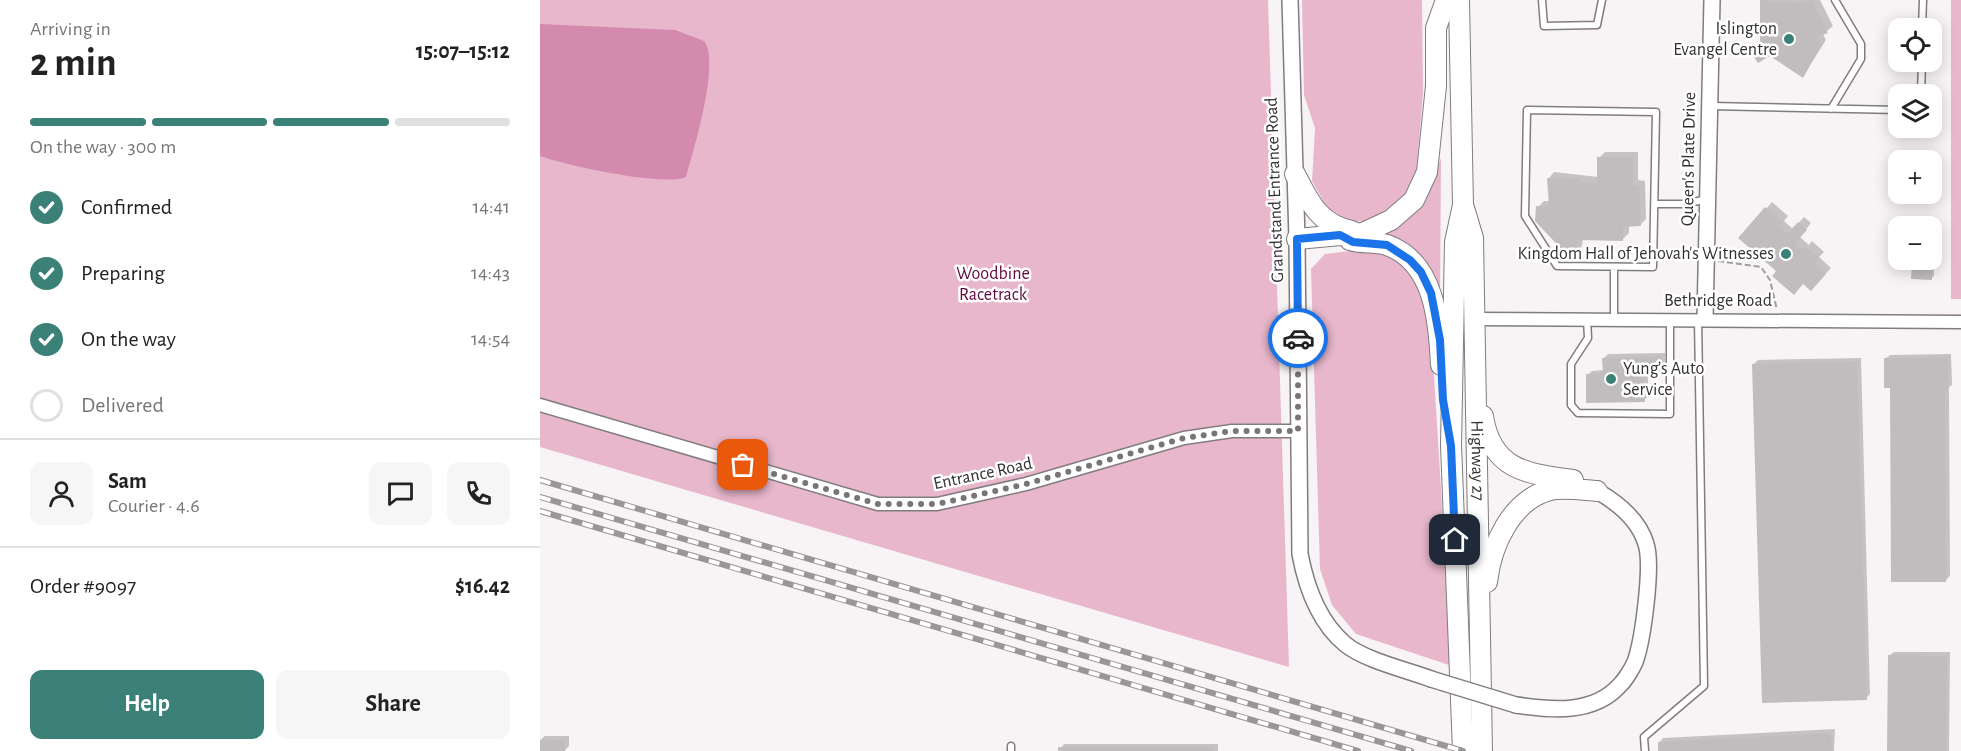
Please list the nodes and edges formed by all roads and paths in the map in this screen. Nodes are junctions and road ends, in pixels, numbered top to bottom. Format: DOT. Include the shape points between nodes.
graph roads {
  1 [pos="1290,0"];
  2 [pos="1446,0"];
  3 [pos="1459,0"];
  4 [pos="1542,0"];
  5 [pos="1602,0"];
  6 [pos="1712,0"];
  7 [pos="1835,0"];
  8 [pos="1923,0"];
  9 [pos="1922,18"];
  10 [pos="1710,106"];
  11 [pos="1831,109"];
  12 [pos="1888,110"];
  13 [pos="1295,174"];
  14 [pos="1708,199"];
  15 [pos="1655,204"];
  16 [pos="1463,205"];
  17 [pos="1363,232"];
  18 [pos="1340,235"];
  19 [pos="1297,239"];
  20 [pos="1706,260"];
  21 [pos="1614,267"];
  22 [pos="1474,319"];
  23 [pos="1587,319"];
  24 [pos="1614,319"];
  25 [pos="1670,319"];
  26 [pos="1701,319"];
  27 [pos="1777,319"];
  28 [pos="1961,322"];
  29 [pos="1475,350"];
  30 [pos="540,405"];
  31 [pos="1298,431"];
  32 [pos="1451,446"];
  33 [pos="1597,492"];
  34 [pos="1479,659"];
  35 [pos="1463,751"];
  36 [pos="1482,751"];
  37 [pos="1645,751"];
  1 -- 13 [label="street, Grandstand Entrance Road"];
  2 -- 17 [label="main road" via="1437,28 1436,86 1427,172 1405,210"];
  3 -- 16 [label="main road, Highway 27"];
  4 -- 5 [label="lane" via="1544,26 1597,25"];
  6 -- 10 [label="street, Queen's Plate Drive"];
  7 -- 11 [label="lane" via="1861,44 1861,59"];
  8 -- 9 [label="lane"];
  10 -- 11 [label="lane"];
  10 -- 14 [label="street, Queen's Plate Drive"];
  11 -- 12 [label="lane"];
  13 -- 17 [label="main road" via="1324,221"];
  13 -- 19 [label="street, Grandstand Entrance Road"];
  14 -- 15 [label="lane"];
  14 -- 20 [label="street, Queen's Plate Drive"];
  15 -- 21 [label="lane" via="1653,267"];
  15 -- 21 [label="lane" via="1656,112 1527,110 1525,216 1557,266"];
  16 -- 22 [label="main road, Highway 27" via="1473,238"];
  16 -- 32 [label="main road, Highway 27" via="1455,242"];
  17 -- 18 [label="main road"];
  18 -- 19 [label="main road"];
  18 -- 32 [label="main road" via="1353,242 1387,245 1421,272 1431,293 1440,340 1443,400"];
  19 -- 31 [label="street, Grandstand Entrance Road"];
  20 -- 26 [label="street, Queen's Plate Drive"];
  20 -- 27 [label="path" via="1761,267 1773,287"];
  21 -- 24 [label="lane"];
  22 -- 23 [label="street, Bethridge Road"];
  22 -- 29 [label="main road, Highway 27"];
  23 -- 24 [label="street, Bethridge Road"];
  23 -- 25 [label="lane" via="1588,338 1571,364 1571,405 1578,414 1670,414"];
  24 -- 25 [label="street, Bethridge Road"];
  25 -- 26 [label="street, Bethridge Road"];
  26 -- 27 [label="street, Bethridge Road"];
  26 -- 37 [label="lane" via="1704,686 1644,737"];
  27 -- 28 [label="street, Bethridge Road"];
  29 -- 33 [label="main road" via="1485,431 1494,450 1516,469 1575,480"];
  29 -- 34 [label="main road, Highway 27"];
  30 -- 31 [label="street, Entrance Road" via="878,504 937,504 1026,484 1184,438 1232,431"];
  31 -- 33 [label="street, Grandstand Entrance Road, bridge" via="1300,554 1305,579 1325,621 1346,645 1431,679 1516,705 1578,709 1619,686 1635,663 1650,567 1646,543 1617,503"];
  32 -- 35 [label="main road, Highway 27"];
  33 -- 34 [label="main road" via="1550,490 1527,501 1500,533 1489,567"];
  34 -- 36 [label="main road, Highway 27"];
}
